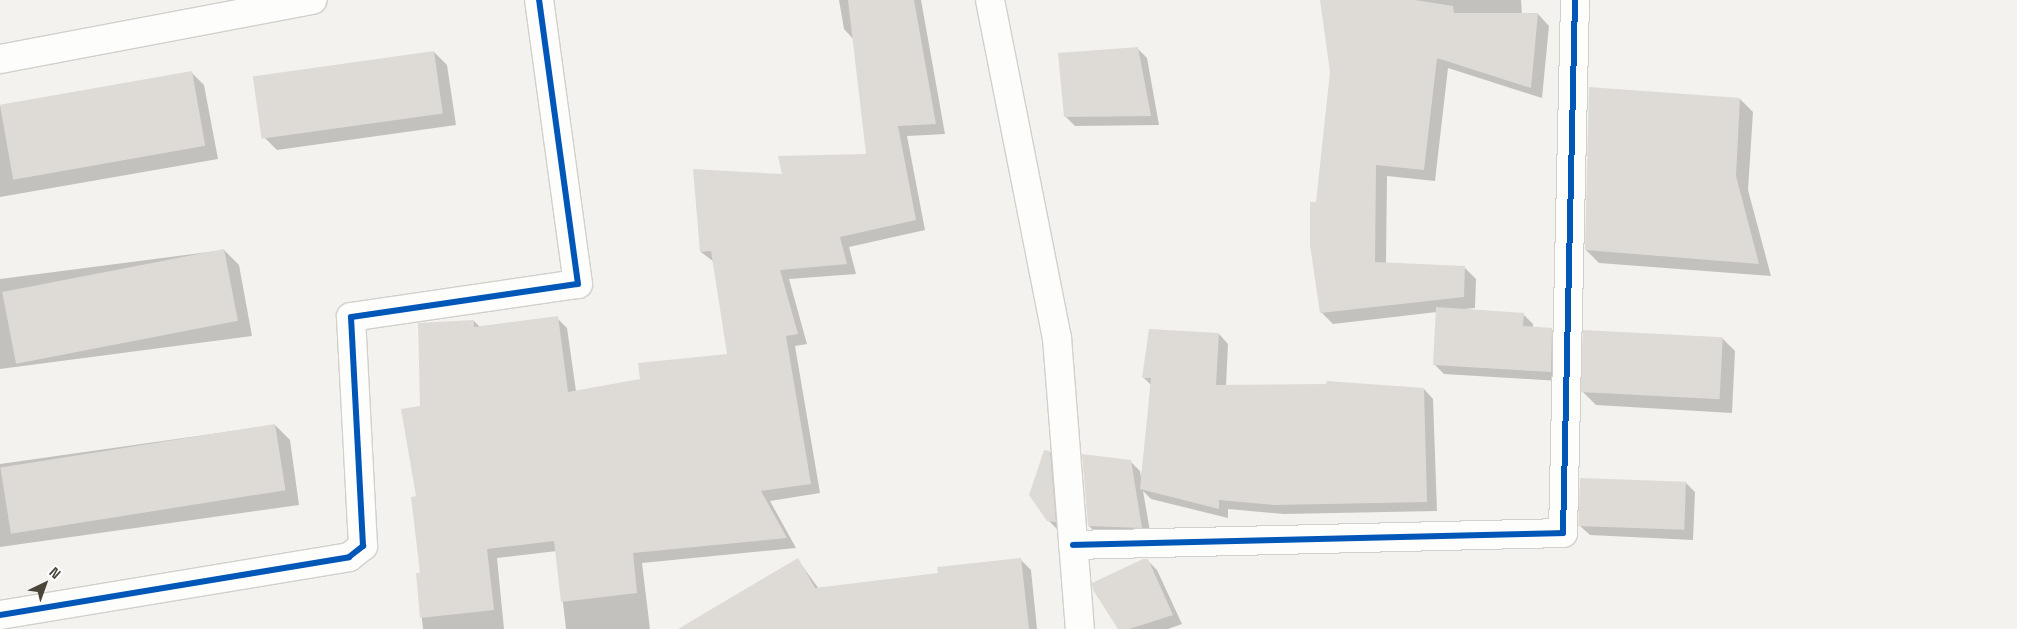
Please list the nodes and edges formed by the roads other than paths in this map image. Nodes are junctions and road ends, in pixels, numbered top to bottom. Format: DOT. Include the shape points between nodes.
graph roads {
  1 [pos="312,0"];
  2 [pos="538,0"];
  3 [pos="990,0"];
  4 [pos="1575,0"];
  5 [pos="0,58"];
  6 [pos="1073,545"];
  7 [pos="0,615"];
  8 [pos="1080,629"];
  1 -- 5 [label="street"];
  2 -- 7 [label="street" via="578,284 351,317 363,546 349,557"];
  3 -- 6 [label="street" via="1057,338"];
  4 -- 6 [label="street" via="1563,533"];
  6 -- 8 [label="street"];
}
